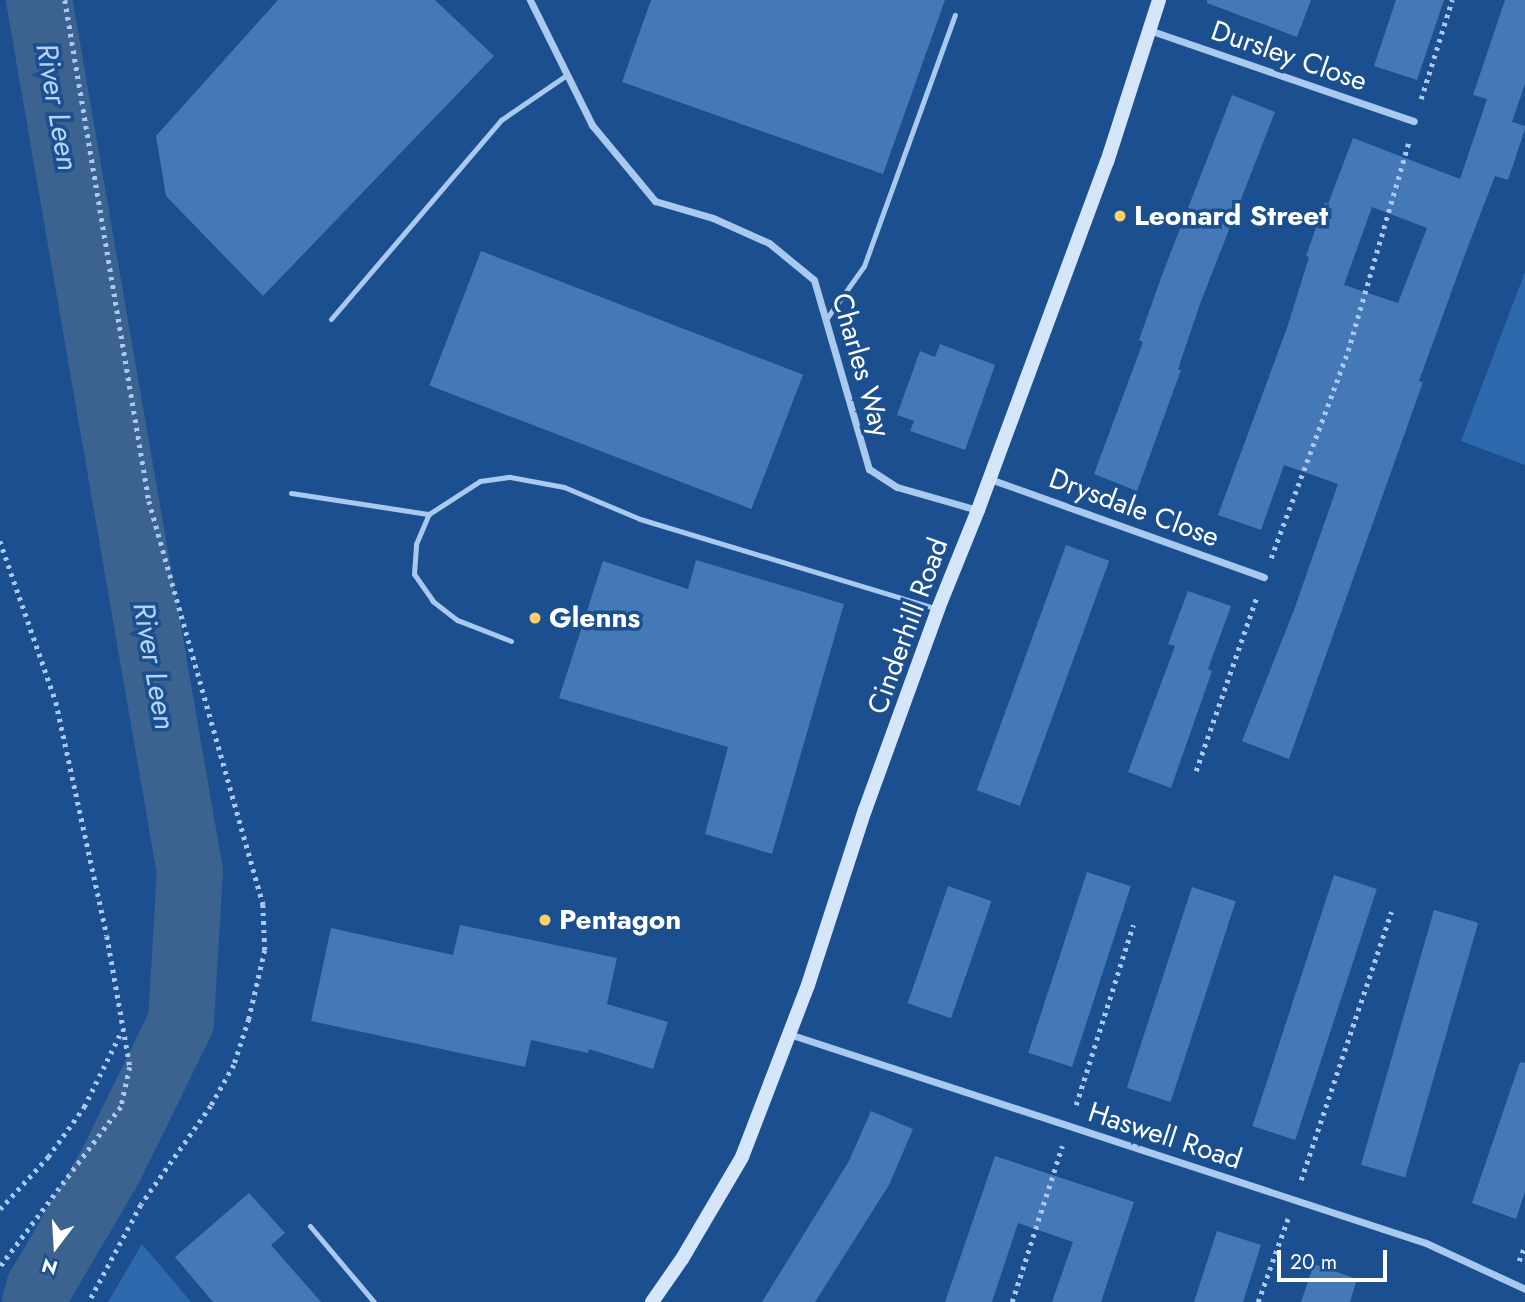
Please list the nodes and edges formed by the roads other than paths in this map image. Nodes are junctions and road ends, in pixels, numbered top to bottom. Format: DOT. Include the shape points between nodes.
graph roads {
  1 [pos="530,0"];
  2 [pos="1159,0"];
  3 [pos="955,15"];
  4 [pos="1149,30"];
  5 [pos="565,76"];
  6 [pos="1414,121"];
  7 [pos="827,318"];
  8 [pos="331,319"];
  9 [pos="990,479"];
  10 [pos="291,493"];
  11 [pos="978,510"];
  12 [pos="429,514"];
  13 [pos="1264,577"];
  14 [pos="938,609"];
  15 [pos="511,641"];
  16 [pos="788,1034"];
  17 [pos="310,1226"];
  18 [pos="1525,1289"];
  19 [pos="374,1302"];
  20 [pos="652,1302"];
  1 -- 5 [label="street, Charles Way"];
  2 -- 4 [label="street, Cinderhill Road"];
  3 -- 7 [label="lane" via="864,266"];
  4 -- 6 [label="street, Dursley Close"];
  4 -- 9 [label="street, Cinderhill Road" via="1107,162"];
  5 -- 7 [label="street, Charles Way" via="592,125 655,201 713,218 769,243 814,279"];
  5 -- 8 [label="lane" via="501,120"];
  7 -- 11 [label="street, Charles Way" via="869,469 897,488"];
  9 -- 11 [label="street, Cinderhill Road"];
  9 -- 13 [label="street, Drysdale Close"];
  10 -- 12 [label="lane"];
  11 -- 14 [label="street, Cinderhill Road"];
  12 -- 14 [label="lane" via="480,481 535,480 564,487 640,519"];
  12 -- 15 [label="lane" via="416,544 414,574 433,601 457,620"];
  14 -- 16 [label="street, Cinderhill Road"];
  16 -- 18 [label="street, Haswell Road" via="1426,1243"];
  16 -- 20 [label="street, Cinderhill Road" via="742,1157"];
  17 -- 19 [label="lane"];
}
